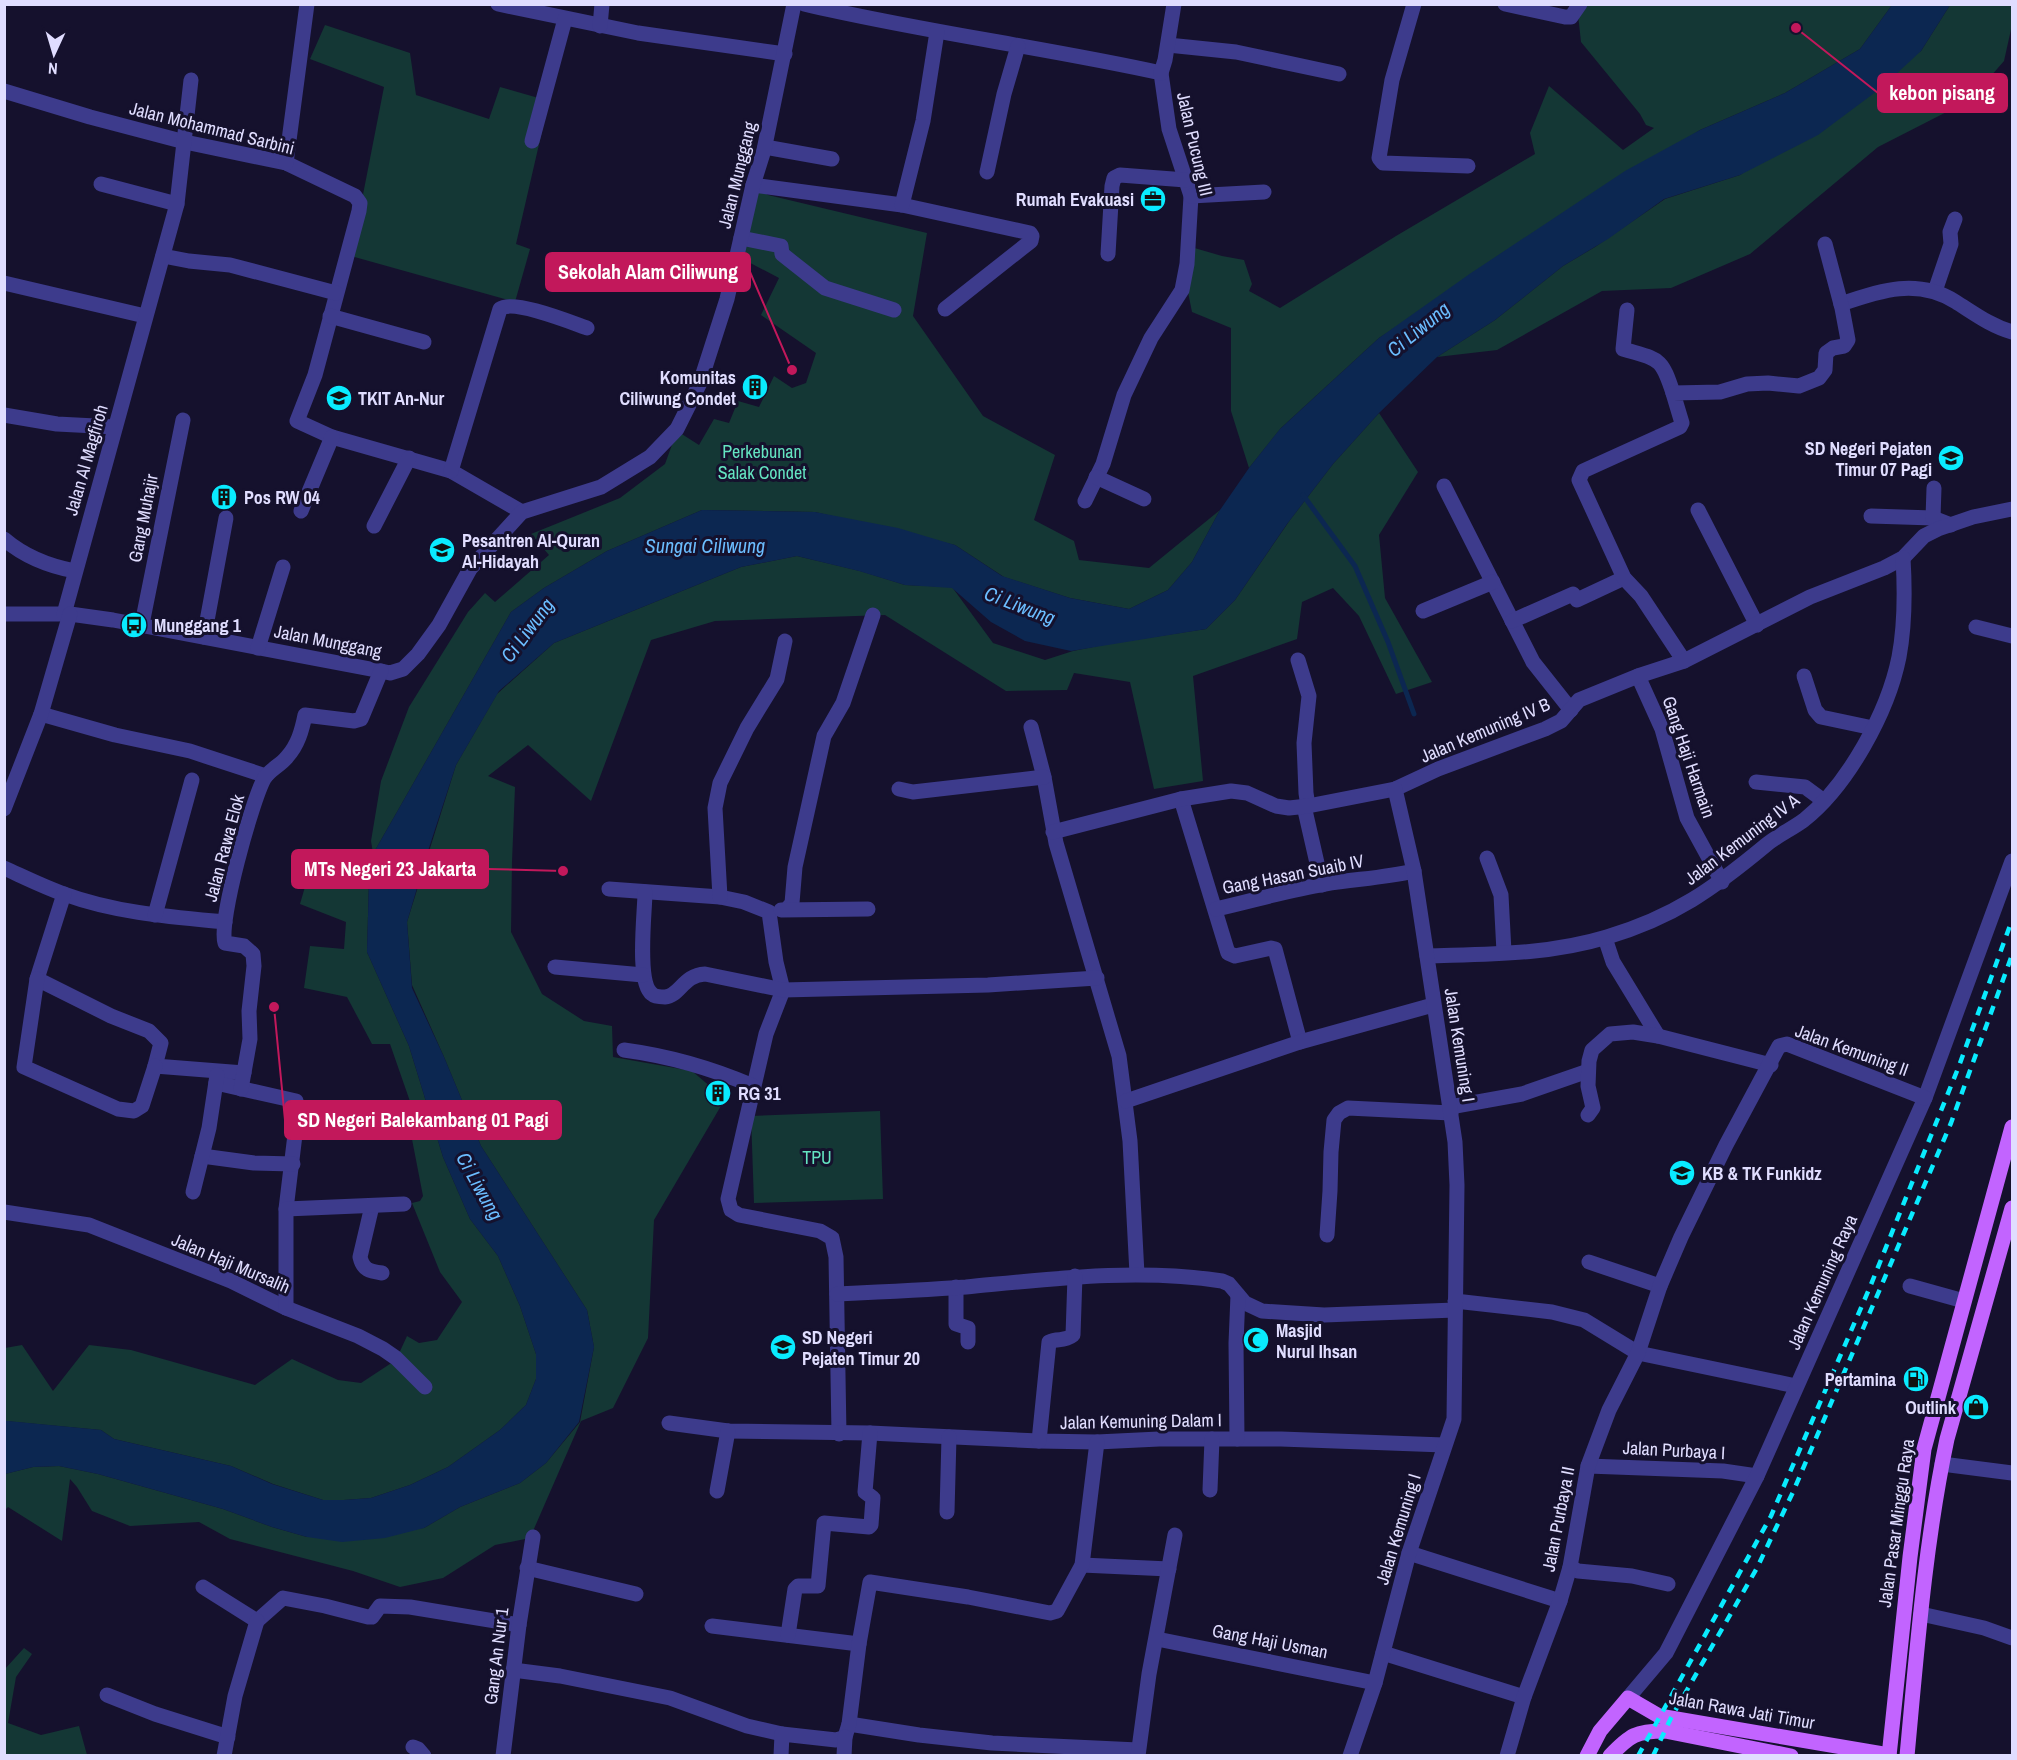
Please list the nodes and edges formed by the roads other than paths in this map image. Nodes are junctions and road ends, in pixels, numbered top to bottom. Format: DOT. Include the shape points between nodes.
graph roads {
  1 [pos="307,4"];
  2 [pos="498,4"];
  3 [pos="602,4"];
  4 [pos="794,4"];
  5 [pos="804,4"];
  6 [pos="1174,4"];
  7 [pos="1414,4"];
  8 [pos="1504,4"];
  9 [pos="1580,4"];
  10 [pos="1537,7"];
  11 [pos="565,19"];
  12 [pos="600,26"];
  13 [pos="937,32"];
  14 [pos="1168,45"];
  15 [pos="1018,46"];
  16 [pos="785,54"];
  17 [pos="1161,73"];
  18 [pos="1339,74"];
  19 [pos="191,80"];
  20 [pos="4,91"];
  21 [pos="532,141"];
  22 [pos="185,142"];
  23 [pos="765,147"];
  24 [pos="832,159"];
  25 [pos="286,163"];
  26 [pos="1468,166"];
  27 [pos="987,172"];
  28 [pos="1186,180"];
  29 [pos="101,184"];
  30 [pos="753,185"];
  31 [pos="1264,192"];
  32 [pos="1191,196"];
  33 [pos="177,204"];
  34 [pos="902,205"];
  35 [pos="1955,219"];
  36 [pos="741,238"];
  37 [pos="1825,244"];
  38 [pos="1108,254"];
  39 [pos="163,256"];
  40 [pos="4,283"];
  41 [pos="1935,291"];
  42 [pos="336,293"];
  43 [pos="1841,303"];
  44 [pos="945,309"];
  45 [pos="894,310"];
  46 [pos="1627,310"];
  47 [pos="145,316"];
  48 [pos="330,316"];
  49 [pos="587,328"];
  50 [pos="2013,332"];
  51 [pos="424,342"];
  52 [pos="1673,393"];
  53 [pos="4,416"];
  54 [pos="183,420"];
  55 [pos="115,427"];
  56 [pos="332,437"];
  57 [pos="409,458"];
  58 [pos="452,471"];
  59 [pos="1096,477"];
  60 [pos="1444,486"];
  61 [pos="1934,488"];
  62 [pos="1144,499"];
  63 [pos="1085,501"];
  64 [pos="2013,509"];
  65 [pos="1698,510"];
  66 [pos="301,511"];
  67 [pos="522,512"];
  68 [pos="1871,516"];
  69 [pos="226,518"];
  70 [pos="1933,518"];
  71 [pos="1951,525"];
  72 [pos="374,526"];
  73 [pos="4,539"];
  74 [pos="1904,558"];
  75 [pos="283,567"];
  76 [pos="75,571"];
  77 [pos="1624,578"];
  78 [pos="1493,582"];
  79 [pos="1423,611"];
  80 [pos="4,614"];
  81 [pos="67,614"];
  82 [pos="873,615"];
  83 [pos="1512,621"];
  84 [pos="142,624"];
  85 [pos="1758,625"];
  86 [pos="1976,627"];
  87 [pos="2013,636"];
  88 [pos="204,637"];
  89 [pos="785,641"];
  90 [pos="258,648"];
  91 [pos="1298,660"];
  92 [pos="1684,661"];
  93 [pos="381,671"];
  94 [pos="1638,676"];
  95 [pos="1804,676"];
  96 [pos="1571,710"];
  97 [pos="41,714"];
  98 [pos="1031,727"];
  99 [pos="1873,728"];
  100 [pos="266,776"];
  101 [pos="1044,777"];
  102 [pos="192,780"];
  103 [pos="1756,782"];
  104 [pos="898,789"];
  105 [pos="1395,789"];
  106 [pos="1181,800"];
  107 [pos="1824,801"];
  108 [pos="1306,806"];
  109 [pos="4,809"];
  110 [pos="1053,832"];
  111 [pos="1487,858"];
  112 [pos="2013,861"];
  113 [pos="4,868"];
  114 [pos="1414,872"];
  115 [pos="1722,882"];
  116 [pos="1322,885"];
  117 [pos="609,889"];
  118 [pos="645,892"];
  119 [pos="64,894"];
  120 [pos="720,897"];
  121 [pos="788,909"];
  122 [pos="868,909"];
  123 [pos="1216,909"];
  124 [pos="769,912"];
  125 [pos="154,915"];
  126 [pos="225,922"];
  127 [pos="1605,938"];
  128 [pos="1504,952"];
  129 [pos="1427,956"];
  130 [pos="555,967"];
  131 [pos="643,975"];
  132 [pos="1097,978"];
  133 [pos="37,979"];
  134 [pos="783,990"];
  135 [pos="1433,1005"];
  136 [pos="1658,1036"];
  137 [pos="1300,1042"];
  138 [pos="624,1050"];
  139 [pos="1771,1065"];
  140 [pos="155,1066"];
  141 [pos="1588,1071"];
  142 [pos="244,1073"];
  143 [pos="217,1078"];
  144 [pos="753,1086"];
  145 [pos="241,1089"];
  146 [pos="1925,1098"];
  147 [pos="1125,1101"];
  148 [pos="1451,1110"];
  149 [pos="1588,1115"];
  150 [pos="2013,1127"];
  151 [pos="202,1156"];
  152 [pos="293,1164"];
  153 [pos="193,1192"];
  154 [pos="404,1204"];
  155 [pos="372,1206"];
  156 [pos="2013,1208"];
  157 [pos="286,1209"];
  158 [pos="4,1212"];
  159 [pos="1327,1235"];
  160 [pos="1589,1262"];
  161 [pos="382,1273"];
  162 [pos="1137,1274"];
  163 [pos="1075,1276"];
  164 [pos="1660,1286"];
  165 [pos="1910,1286"];
  166 [pos="956,1287"];
  167 [pos="837,1294"];
  168 [pos="1238,1295"];
  169 [pos="1964,1300"];
  170 [pos="1455,1306"];
  171 [pos="286,1308"];
  172 [pos="968,1342"];
  173 [pos="1638,1353"];
  174 [pos="1796,1386"];
  175 [pos="425,1387"];
  176 [pos="669,1423"];
  177 [pos="728,1431"];
  178 [pos="870,1433"];
  179 [pos="839,1434"];
  180 [pos="949,1437"];
  181 [pos="1212,1439"];
  182 [pos="1238,1439"];
  183 [pos="1040,1440"];
  184 [pos="1097,1442"];
  185 [pos="1444,1445"];
  186 [pos="1942,1464"];
  187 [pos="1588,1466"];
  188 [pos="2010,1473"];
  189 [pos="1757,1476"];
  190 [pos="1210,1490"];
  191 [pos="717,1491"];
  192 [pos="947,1512"];
  193 [pos="1175,1535"];
  194 [pos="533,1538"];
  195 [pos="1409,1553"];
  196 [pos="527,1565"];
  197 [pos="1082,1565"];
  198 [pos="1570,1567"];
  199 [pos="1169,1569"];
  200 [pos="1668,1584"];
  201 [pos="203,1587"];
  202 [pos="636,1594"];
  203 [pos="1560,1601"];
  204 [pos="1921,1614"];
  205 [pos="257,1621"];
  206 [pos="519,1625"];
  207 [pos="712,1626"];
  208 [pos="788,1635"];
  209 [pos="1157,1638"];
  210 [pos="2013,1638"];
  211 [pos="859,1644"];
  212 [pos="1383,1653"];
  213 [pos="513,1670"];
  214 [pos="1375,1683"];
  215 [pos="107,1695"];
  216 [pos="1524,1697"];
  217 [pos="1628,1698"];
  218 [pos="847,1731"];
  219 [pos="1600,1731"];
  220 [pos="782,1734"];
  221 [pos="1771,1734"];
  222 [pos="228,1737"];
  223 [pos="1138,1753"];
  224 [pos="1768,1753"];
  225 [pos="225,1755"];
  226 [pos="503,1755"];
  227 [pos="781,1755"];
  228 [pos="844,1755"];
  229 [pos="1350,1755"];
  230 [pos="1507,1755"];
  231 [pos="1587,1755"];
  232 [pos="1601,1755"];
  233 [pos="1610,1755"];
  234 [pos="1791,1755"];
  235 [pos="1888,1755"];
  236 [pos="1907,1755"];
  1 -- 25 [label="street"];
  2 -- 11 [label="street"];
  3 -- 12 [label="street"];
  4 -- 16 [label="street, Jalan Munggang"];
  5 -- 13 [label="street, Jalan Pucung III"];
  6 -- 14 [label="street"];
  7 -- 26 [label="street" via="1396,58 1379,158 1383,163"];
  8 -- 10 [label="street"];
  9 -- 10 [label="street" via="1571,17"];
  11 -- 12 [label="street"];
  11 -- 21 [label="street"];
  12 -- 16 [label="street"];
  13 -- 15 [label="street, Jalan Pucung III"];
  13 -- 34 [label="street" via="923,122"];
  14 -- 17 [label="street"];
  14 -- 18 [label="street" via="1236,52"];
  15 -- 17 [label="street, Jalan Pucung III"];
  15 -- 27 [label="street"];
  16 -- 23 [label="street, Jalan Munggang"];
  17 -- 28 [label="street, Jalan Pucung III" via="1166,116"];
  19 -- 22 [label="street, Jalan Al Magfiroh"];
  20 -- 22 [label="street, Jalan Mohammad Sarbini"];
  22 -- 25 [label="street, Jalan Mohammad Sarbini"];
  22 -- 33 [label="street, Jalan Al Magfiroh"];
  23 -- 24 [label="street"];
  23 -- 30 [label="street, Jalan Munggang"];
  25 -- 42 [label="street, Jalan Mohammad Sarbini" via="351,194 360,203"];
  28 -- 32 [label="street, Jalan Pucung III"];
  28 -- 38 [label="street" via="1120,175 1114,178"];
  29 -- 33 [label="street"];
  30 -- 34 [label="street"];
  30 -- 36 [label="street, Jalan Munggang"];
  31 -- 32 [label="street"];
  32 -- 59 [label="street, Jalan Pucung III" via="1182,290 1151,338 1124,395"];
  33 -- 39 [label="street, Jalan Al Magfiroh"];
  34 -- 44 [label="street" via="1032,236 1031,241"];
  35 -- 41 [label="street"];
  36 -- 45 [label="street" via="781,246 782,254 825,288"];
  36 -- 67 [label="street, Jalan Munggang" via="727,300 700,383 677,429 650,457 601,487"];
  37 -- 43 [label="street"];
  39 -- 42 [label="street" via="230,265"];
  39 -- 47 [label="street, Jalan Al Magfiroh"];
  40 -- 47 [label="street"];
  41 -- 43 [label="street" via="1899,288"];
  41 -- 50 [label="street" via="1992,325"];
  42 -- 48 [label="street, Jalan Mohammad Sarbini"];
  43 -- 52 [label="street" via="1848,340 1844,346 1826,353 1820,378 1799,386 1747,384 1719,392"];
  46 -- 52 [label="street" via="1623,349 1658,360 1665,367"];
  47 -- 55 [label="street, Jalan Al Magfiroh"];
  48 -- 51 [label="street"];
  48 -- 56 [label="street, Jalan Mohammad Sarbini" via="315,375 297,421"];
  49 -- 58 [label="street" via="542,312 508,305 500,309"];
  52 -- 77 [label="street" via="1680,427 1580,475"];
  53 -- 55 [label="street"];
  54 -- 84 [label="street, Gang Muhajir"];
  55 -- 76 [label="street, Jalan Al Magfiroh"];
  56 -- 57 [label="street, Jalan Mohammad Sarbini"];
  56 -- 66 [label="street"];
  57 -- 58 [label="street, Jalan Mohammad Sarbini"];
  57 -- 72 [label="street"];
  58 -- 67 [label="street, Jalan Mohammad Sarbini"];
  59 -- 62 [label="street"];
  59 -- 63 [label="street, Jalan Pucung III"];
  60 -- 78 [label="street"];
  61 -- 70 [label="street"];
  64 -- 71 [label="street"];
  65 -- 85 [label="street"];
  67 -- 93 [label="street, Jalan Munggang" via="470,569 418,654 403,669"];
  68 -- 70 [label="street"];
  69 -- 88 [label="street"];
  70 -- 71 [label="street"];
  71 -- 74 [label="street" via="1924,536"];
  73 -- 76 [label="street" via="40,562"];
  74 -- 85 [label="street, Jalan Kemuning IV B" via="1810,597"];
  74 -- 99 [label="street, Jalan Kemuning IV A" via="1904,618 1898,658"];
  75 -- 90 [label="street"];
  76 -- 81 [label="street, Jalan Al Magfiroh"];
  77 -- 83 [label="street" via="1577,600 1573,594"];
  77 -- 92 [label="street" via="1641,596"];
  78 -- 79 [label="street"];
  78 -- 83 [label="street"];
  80 -- 81 [label="street, Jalan Munggang"];
  81 -- 84 [label="street, Jalan Munggang"];
  81 -- 97 [label="street, Jalan Al Magfiroh"];
  82 -- 121 [label="street" via="843,703 824,736"];
  83 -- 96 [label="street" via="1533,662"];
  84 -- 88 [label="street, Jalan Munggang"];
  85 -- 92 [label="street, Jalan Kemuning IV B"];
  86 -- 87 [label="street"];
  88 -- 90 [label="street, Jalan Munggang"];
  89 -- 120 [label="street" via="777,680 747,728 720,783 715,808"];
  90 -- 93 [label="street, Jalan Munggang"];
  91 -- 108 [label="street" via="1309,696 1304,743"];
  92 -- 94 [label="street, Jalan Kemuning IV B"];
  93 -- 100 [label="street, Jalan Rawa Elok" via="361,719 305,715 297,743 288,757"];
  94 -- 96 [label="street, Jalan Kemuning IV B" via="1579,700"];
  94 -- 115 [label="street, Gang Haji Harmain" via="1662,729 1687,818"];
  95 -- 99 [label="street" via="1821,717"];
  96 -- 105 [label="street, Jalan Kemuning IV B" via="1545,729"];
  97 -- 100 [label="street" via="190,751"];
  97 -- 109 [label="street, Jalan Al Magfiroh"];
  98 -- 101 [label="street"];
  99 -- 107 [label="street, Jalan Kemuning IV A"];
  100 -- 126 [label="street, Jalan Rawa Elok" via="247,829"];
  101 -- 104 [label="street" via="913,792"];
  101 -- 110 [label="street"];
  102 -- 125 [label="street"];
  103 -- 107 [label="street" via="1805,787"];
  105 -- 108 [label="street, Jalan Kemuning IV B"];
  105 -- 114 [label="street, Jalan Kemuning I"];
  106 -- 108 [label="street, Jalan Kemuning IV B" via="1231,791 1254,795 1276,806"];
  106 -- 110 [label="street, Jalan Kemuning IV B"];
  106 -- 123 [label="street"];
  107 -- 115 [label="street, Jalan Kemuning IV A"];
  108 -- 116 [label="street"];
  110 -- 132 [label="street"];
  111 -- 128 [label="street" via="1501,895"];
  112 -- 146 [label="street, Jalan Kemuning Raya"];
  113 -- 119 [label="street, Jalan Rawa Elok"];
  114 -- 116 [label="street, Gang Hasan Suaib IV"];
  114 -- 129 [label="street, Jalan Kemuning I"];
  115 -- 127 [label="street, Jalan Kemuning IV A" via="1668,914"];
  116 -- 123 [label="street, Gang Hasan Suaib IV"];
  117 -- 118 [label="street"];
  118 -- 120 [label="street"];
  118 -- 131 [label="street"];
  119 -- 125 [label="street, Jalan Rawa Elok"];
  119 -- 133 [label="street"];
  120 -- 124 [label="street"];
  121 -- 122 [label="street"];
  121 -- 124 [label="street"];
  123 -- 137 [label="street" via="1228,953 1235,956 1275,949"];
  124 -- 134 [label="street"];
  125 -- 126 [label="street, Jalan Rawa Elok"];
  126 -- 142 [label="street" via="225,943 244,946 253,954 250,1039"];
  127 -- 128 [label="street, Jalan Kemuning IV A" via="1529,952"];
  127 -- 136 [label="street" via="1613,962"];
  128 -- 129 [label="street, Jalan Kemuning IV A"];
  129 -- 135 [label="street, Jalan Kemuning I"];
  130 -- 131 [label="street"];
  131 -- 134 [label="street" via="654,996 672,995 697,974"];
  132 -- 134 [label="street" via="988,986"];
  132 -- 147 [label="street" via="1119,1056"];
  133 -- 140 [label="street" via="149,1031 161,1043"];
  133 -- 140 [label="street" via="24,1067 118,1109 134,1111 142,1106"];
  134 -- 144 [label="street" via="766,1034"];
  135 -- 137 [label="street"];
  135 -- 148 [label="street, Jalan Kemuning I"];
  136 -- 139 [label="street"];
  136 -- 141 [label="street" via="1610,1034 1592,1050"];
  137 -- 147 [label="street"];
  138 -- 144 [label="street" via="694,1064"];
  139 -- 146 [label="street, Jalan Kemuning II" via="1779,1046 1787,1044"];
  139 -- 164 [label="street, Jalan Kemuning II" via="1721,1155"];
  140 -- 143 [label="street"];
  141 -- 148 [label="street" via="1522,1094"];
  141 -- 149 [label="street" via="1593,1108"];
  142 -- 143 [label="street"];
  142 -- 145 [label="street"];
  143 -- 145 [label="street"];
  143 -- 151 [label="street"];
  144 -- 167 [label="street" via="728,1199 731,1209 739,1215 829,1234 836,1257"];
  145 -- 152 [label="street" via="296,1101"];
  146 -- 174 [label="street, Jalan Kemuning Raya"];
  147 -- 162 [label="street"];
  148 -- 159 [label="street" via="1348,1108 1339,1113 1334,1120"];
  148 -- 170 [label="street, Jalan Kemuning I" via="1456,1185"];
  150 -- 169 [label="main road, Jalan Pasar Minggu Raya"];
  151 -- 152 [label="street"];
  151 -- 153 [label="street"];
  152 -- 157 [label="street"];
  154 -- 155 [label="street"];
  155 -- 157 [label="street"];
  155 -- 161 [label="street" via="360,1257 368,1271"];
  156 -- 186 [label="main road, Jalan Pasar Minggu Raya"];
  157 -- 171 [label="street"];
  158 -- 171 [label="street, Jalan Haji Mursalih" via="89,1225 231,1281"];
  160 -- 164 [label="street"];
  162 -- 163 [label="street"];
  162 -- 168 [label="street" via="1222,1281"];
  163 -- 166 [label="street"];
  163 -- 183 [label="street" via="1073,1335 1049,1342"];
  164 -- 173 [label="street, Jalan Kemuning II"];
  165 -- 169 [label="street"];
  166 -- 167 [label="street"];
  166 -- 172 [label="street" via="956,1324 968,1328"];
  167 -- 179 [label="street"];
  168 -- 170 [label="street" via="1253,1309 1285,1313 1335,1315"];
  168 -- 182 [label="street"];
  169 -- 235 [label="main road, Jalan Pasar Minggu Raya" via="1922,1461"];
  170 -- 173 [label="street" via="1541,1311 1584,1320"];
  170 -- 185 [label="street, Jalan Kemuning I" via="1454,1419"];
  171 -- 175 [label="street, Jalan Haji Mursalih" via="383,1349"];
  173 -- 174 [label="street"];
  173 -- 187 [label="street, Jalan Purbaya II" via="1609,1410"];
  174 -- 189 [label="street, Jalan Kemuning Raya"];
  176 -- 177 [label="street, Jalan Kemuning Dalam I"];
  177 -- 179 [label="street, Jalan Kemuning Dalam I"];
  177 -- 191 [label="street"];
  178 -- 179 [label="street, Jalan Kemuning Dalam I"];
  178 -- 180 [label="street, Jalan Kemuning Dalam I"];
  178 -- 208 [label="street" via="865,1492 873,1498 871,1525 824,1523 818,1586 795,1589"];
  180 -- 183 [label="street, Jalan Kemuning Dalam I"];
  180 -- 192 [label="street"];
  181 -- 182 [label="street, Jalan Kemuning Dalam I"];
  181 -- 184 [label="street, Jalan Kemuning Dalam I"];
  181 -- 190 [label="street"];
  182 -- 185 [label="street, Jalan Kemuning Dalam I"];
  183 -- 184 [label="street, Jalan Kemuning Dalam I"];
  184 -- 197 [label="street"];
  185 -- 195 [label="street, Jalan Kemuning I"];
  186 -- 188 [label="street"];
  186 -- 204 [label="main road, Jalan Pasar Minggu Raya"];
  187 -- 189 [label="street, Jalan Purbaya I"];
  187 -- 198 [label="street, Jalan Purbaya II"];
  189 -- 217 [label="street, Jalan Kemuning Raya" via="1666,1653"];
  193 -- 199 [label="street"];
  194 -- 196 [label="street, Gang An Nur 1"];
  195 -- 203 [label="street"];
  195 -- 212 [label="street, Jalan Kemuning I"];
  196 -- 202 [label="street"];
  196 -- 206 [label="street, Gang An Nur 1"];
  197 -- 199 [label="street"];
  197 -- 211 [label="street" via="1054,1613 870,1582"];
  198 -- 200 [label="street"];
  198 -- 203 [label="street, Jalan Purbaya II"];
  199 -- 209 [label="street"];
  201 -- 205 [label="street"];
  203 -- 216 [label="street, Jalan Purbaya II"];
  204 -- 210 [label="street"];
  204 -- 236 [label="main road, Jalan Pasar Minggu Raya"];
  205 -- 206 [label="street" via="283,1598 368,1617 385,1605"];
  205 -- 222 [label="street" via="235,1696"];
  206 -- 213 [label="street, Gang An Nur 1"];
  207 -- 208 [label="street"];
  208 -- 211 [label="street"];
  209 -- 214 [label="street, Gang Haji Usman"];
  209 -- 223 [label="street"];
  211 -- 218 [label="street"];
  212 -- 214 [label="street, Jalan Kemuning I"];
  212 -- 216 [label="street"];
  213 -- 220 [label="street" via="670,1698 747,1726"];
  213 -- 226 [label="street, Gang An Nur 1"];
  214 -- 229 [label="street, Jalan Kemuning I"];
  215 -- 222 [label="street"];
  216 -- 230 [label="street, Jalan Purbaya II"];
  217 -- 219 [label="main road"];
  217 -- 221 [label="main road, Jalan Rawa Jati Timur" via="1659,1716"];
  218 -- 220 [label="street" via="836,1740"];
  218 -- 223 [label="street"];
  218 -- 228 [label="street"];
  219 -- 231 [label="main road"];
  219 -- 232 [label="main road"];
  220 -- 227 [label="street"];
  221 -- 224 [label="street"];
  221 -- 235 [label="main road, Jalan Rawa Jati Timur"];
  222 -- 225 [label="street"];
  224 -- 233 [label="main road, Jalan Rawa Jati Timur" via="1650,1731 1629,1736"];
  224 -- 234 [label="main road, Jalan Rawa Jati Timur"];
}
